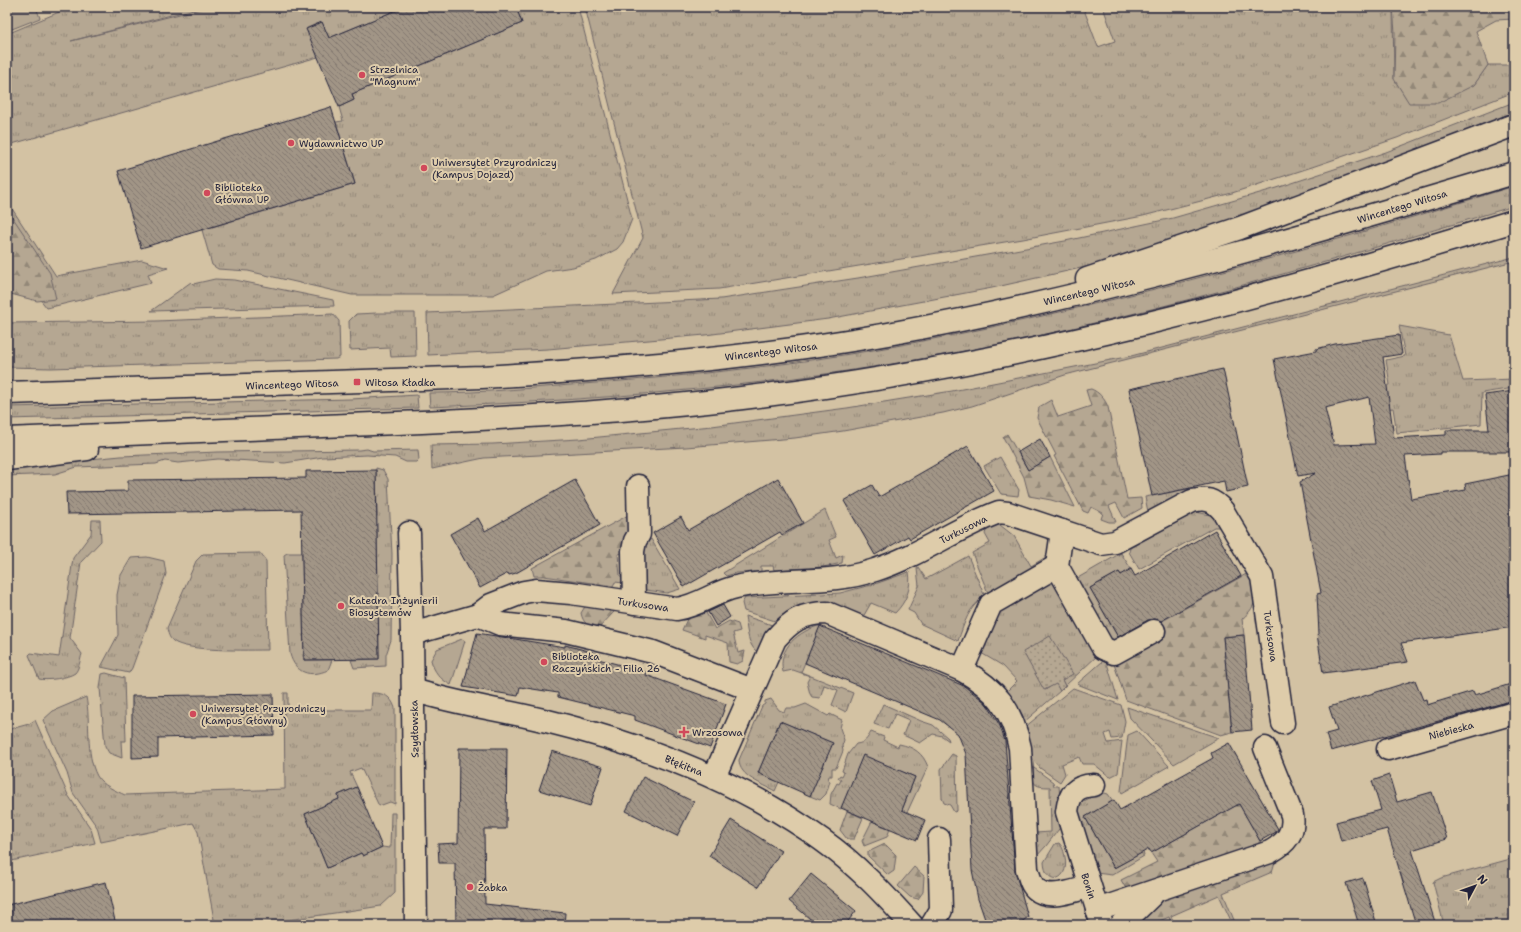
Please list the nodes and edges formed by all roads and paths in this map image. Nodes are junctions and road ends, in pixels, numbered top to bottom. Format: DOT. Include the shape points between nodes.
graph roads {
  1 [pos="1514,125"];
  2 [pos="1514,172"];
  3 [pos="1514,221"];
  4 [pos="1514,237"];
  5 [pos="1382,261"];
  6 [pos="968,319"];
  7 [pos="7,393"];
  8 [pos="208,433"];
  9 [pos="7,438"];
  10 [pos="7,459"];
  11 [pos="638,486"];
  12 [pos="1062,531"];
  13 [pos="409,533"];
  14 [pos="1057,566"];
  15 [pos="634,603"];
  16 [pos="478,615"];
  17 [pos="1154,632"];
  18 [pos="412,634"];
  19 [pos="962,670"];
  20 [pos="413,690"];
  21 [pos="752,690"];
  22 [pos="1514,713"];
  23 [pos="1283,723"];
  24 [pos="1265,748"];
  25 [pos="1388,749"];
  26 [pos="714,777"];
  27 [pos="1094,785"];
  28 [pos="939,839"];
  29 [pos="1090,887"];
  30 [pos="1157,891"];
  31 [pos="1100,917"];
  32 [pos="416,925"];
  33 [pos="912,925"];
  34 [pos="932,925"];
  35 [pos="1121,925"];
  1 -- 6 [label="main road" via="1240,228"];
  2 -- 6 [label="main road, Wincentego Witosa" via="1202,264"];
  3 -- 5 [label="main road"];
  4 -- 5 [label="main road"];
  5 -- 8 [label="main road" via="1242,299 1038,349 886,378 768,395 587,413"];
  6 -- 7 [label="main road, Wincentego Witosa" via="805,347 579,371 474,378"];
  8 -- 9 [label="main road"];
  8 -- 10 [label="main road"];
  11 -- 15 [label="main road" via="639,534 633,551"];
  12 -- 14 [label="main road"];
  12 -- 15 [label="main road, Turkusowa" via="998,512 903,560 874,571 838,579 736,587 691,606 677,609"];
  12 -- 23 [label="main road, Turkusowa" via="1101,544 1115,542 1192,501 1202,499 1216,503 1223,510 1262,577"];
  13 -- 18 [label="main road, Szydłowska"];
  14 -- 17 [label="main road" via="1106,650 1114,653"];
  14 -- 19 [label="main road" via="991,604"];
  15 -- 16 [label="main road, Turkusowa" via="536,590 491,605"];
  16 -- 18 [label="main road, Turkusowa"];
  16 -- 21 [label="main road" via="500,624 566,631 653,652"];
  18 -- 20 [label="main road, Szydłowska"];
  19 -- 21 [label="main road" via="827,612 812,613 787,625 775,639"];
  19 -- 29 [label="main road" via="981,681 993,692 1010,714 1017,731 1021,757 1027,869 1036,889 1045,894 1058,894"];
  20 -- 26 [label="main road, Błękitna" via="444,700 542,720 599,735 655,753"];
  20 -- 32 [label="main road, Szydłowska"];
  21 -- 26 [label="main road"];
  22 -- 25 [label="main road, Niebieska"];
  24 -- 30 [label="main road" via="1294,822 1292,833 1286,841 1270,852"];
  26 -- 33 [label="main road, Błękitna" via="752,796 822,840 860,870"];
  27 -- 29 [label="main road, Bonin" via="1078,788 1072,793 1067,812"];
  28 -- 34 [label="main road" via="941,910"];
  29 -- 31 [label="main road, Bonin"];
  30 -- 31 [label="main road"];
  30 -- 35 [label="main road"];
}
